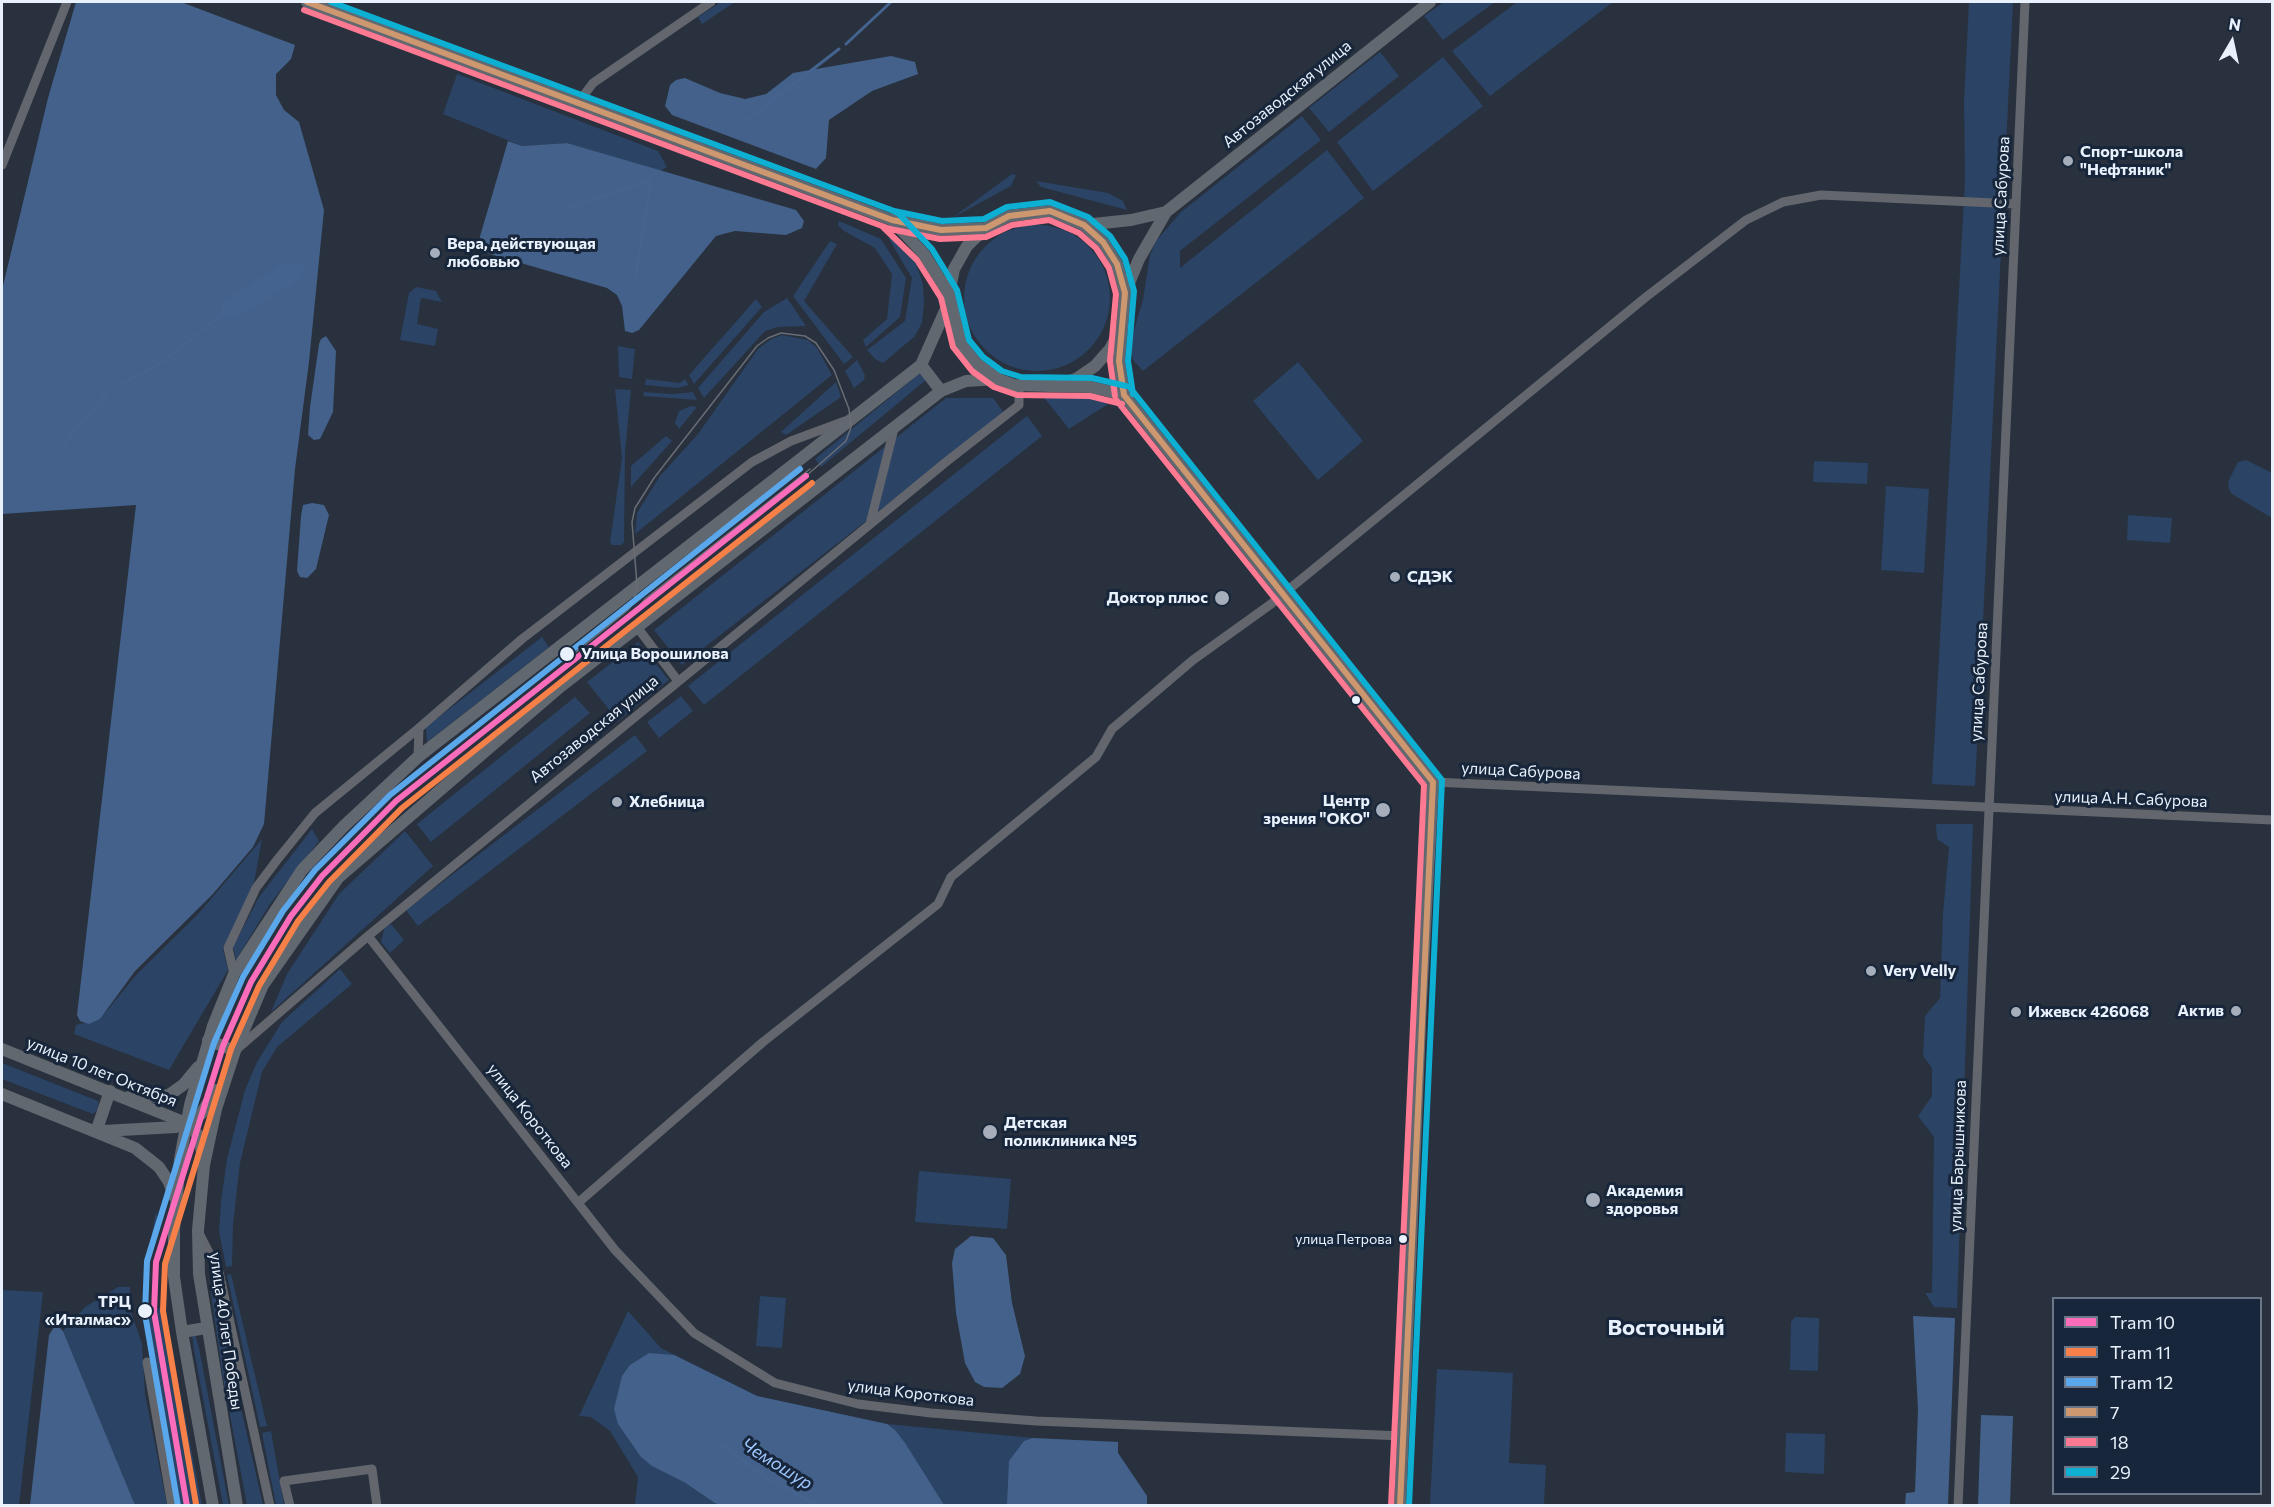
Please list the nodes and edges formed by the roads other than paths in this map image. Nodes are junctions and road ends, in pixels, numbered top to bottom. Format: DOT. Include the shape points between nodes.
graph roads {
  1 [pos="67,2"];
  2 [pos="307,2"];
  3 [pos="711,2"];
  4 [pos="1430,2"];
  5 [pos="2025,2"];
  6 [pos="579,103"];
  7 [pos="2,165"];
  8 [pos="2016,204"];
  9 [pos="1166,212"];
  10 [pos="892,220"];
  11 [pos="1084,225"];
  12 [pos="986,228"];
  13 [pos="1125,292"];
  14 [pos="949,298"];
  15 [pos="1120,328"];
  16 [pos="921,365"];
  17 [pos="998,379"];
  18 [pos="1020,386"];
  19 [pos="1054,386"];
  20 [pos="941,391"];
  21 [pos="1124,395"];
  22 [pos="856,417"];
  23 [pos="894,429"];
  24 [pos="870,524"];
  25 [pos="1282,594"];
  26 [pos="637,627"];
  27 [pos="678,681"];
  28 [pos="419,728"];
  29 [pos="418,757"];
  30 [pos="1433,782"];
  31 [pos="1988,808"];
  32 [pos="2272,820"];
  33 [pos="368,936"];
  34 [pos="234,974"];
  35 [pos="208,1040"];
  36 [pos="2,1049"];
  37 [pos="235,1051"];
  38 [pos="201,1062"];
  39 [pos="110,1091"];
  40 [pos="2,1094"];
  41 [pos="186,1123"];
  42 [pos="96,1132"];
  43 [pos="204,1165"];
  44 [pos="579,1202"];
  45 [pos="176,1209"];
  46 [pos="198,1230"];
  47 [pos="206,1328"];
  48 [pos="182,1332"];
  49 [pos="147,1362"];
  50 [pos="1403,1436"];
  51 [pos="172,1506"];
  52 [pos="213,1506"];
  53 [pos="237,1506"];
  54 [pos="270,1506"];
  55 [pos="290,1506"];
  56 [pos="377,1506"];
  57 [pos="1400,1506"];
  58 [pos="1958,1506"];
  1 -- 7 [label="street"];
  2 -- 6 [label="main road"];
  3 -- 6 [label="street" via="593,83"];
  4 -- 9 [label="main road, Автозаводская улица"];
  5 -- 8 [label="street, улица Сабурова"];
  6 -- 10 [label="main road"];
  8 -- 25 [label="street" via="1821,195 1783,202 1746,220"];
  8 -- 31 [label="street, улица Сабурова"];
  9 -- 11 [label="main road"];
  9 -- 13 [label="main road"];
  10 -- 12 [label="main road" via="941,230"];
  10 -- 14 [label="main road" via="924,254"];
  11 -- 12 [label="main road" via="1050,211 1009,216"];
  11 -- 13 [label="main road" via="1103,242 1118,264"];
  12 -- 14 [label="main road" via="954,269"];
  13 -- 15 [label="main road"];
  14 -- 16 [label="main road"];
  14 -- 17 [label="main road" via="961,344 977,364"];
  15 -- 19 [label="main road" via="1110,349 1095,366 1076,379"];
  15 -- 21 [label="main road"];
  16 -- 20 [label="main road"];
  16 -- 22 [label="main road"];
  17 -- 18 [label="main road"];
  17 -- 20 [label="main road" via="966,381"];
  18 -- 19 [label="main road"];
  18 -- 24 [label="street, Автозаводская улица" via="1019,405"];
  19 -- 21 [label="main road" via="1091,387"];
  20 -- 23 [label="main road"];
  21 -- 25 [label="main road"];
  22 -- 28 [label="street" via="791,441 752,462 522,639"];
  22 -- 29 [label="main road"];
  23 -- 24 [label="street"];
  23 -- 26 [label="main road"];
  24 -- 27 [label="street, Автозаводская улица"];
  25 -- 30 [label="main road"];
  25 -- 44 [label="street" via="1193,660 1112,729 1096,757 951,877 938,904 763,1042"];
  26 -- 27 [label="street"];
  26 -- 37 [label="main road" via="560,687 338,878 263,985"];
  27 -- 33 [label="street, Автозаводская улица"];
  28 -- 29 [label="street"];
  28 -- 34 [label="street" via="315,813 277,860 256,888 228,948"];
  29 -- 34 [label="main road" via="306,866"];
  30 -- 31 [label="street, улица Сабурова"];
  30 -- 50 [label="main road"];
  31 -- 32 [label="street, улица А.Н. Сабурова"];
  31 -- 58 [label="street, улица Барышникова"];
  33 -- 37 [label="street, Автозаводская улица"];
  33 -- 44 [label="street, улица Короткова"];
  34 -- 35 [label="main road"];
  35 -- 37 [label="main road"];
  35 -- 38 [label="main road"];
  36 -- 39 [label="main road, улица 10 лет Октября"];
  37 -- 41 [label="main road" via="208,1106"];
  37 -- 43 [label="main road" via="216,1109"];
  38 -- 39 [label="main road" via="183,1085 169,1095 148,1097"];
  38 -- 41 [label="main road"];
  39 -- 41 [label="main road, улица 10 лет Октября"];
  39 -- 42 [label="main road"];
  40 -- 42 [label="main road"];
  41 -- 42 [label="main road" via="158,1130"];
  41 -- 43 [label="main road, улица 10 лет Октября" via="199,1136"];
  41 -- 45 [label="main road"];
  42 -- 45 [label="main road" via="135,1148 159,1167 169,1182"];
  43 -- 46 [label="main road, улица 10 лет Октября"];
  44 -- 50 [label="street, улица Короткова" via="615,1251 694,1334 775,1383 858,1404 931,1413"];
  45 -- 48 [label="main road" via="174,1277"];
  46 -- 47 [label="main road, улица 40 лет Победы"];
  46 -- 54 [label="street, улица 40 лет Победы" via="219,1272"];
  47 -- 48 [label="main road"];
  47 -- 53 [label="main road, улица 40 лет Победы"];
  48 -- 52 [label="main road"];
  49 -- 51 [label="street"];
  50 -- 57 [label="main road"];
  55 -- 56 [label="street" via="284,1481 372,1469"];
}
